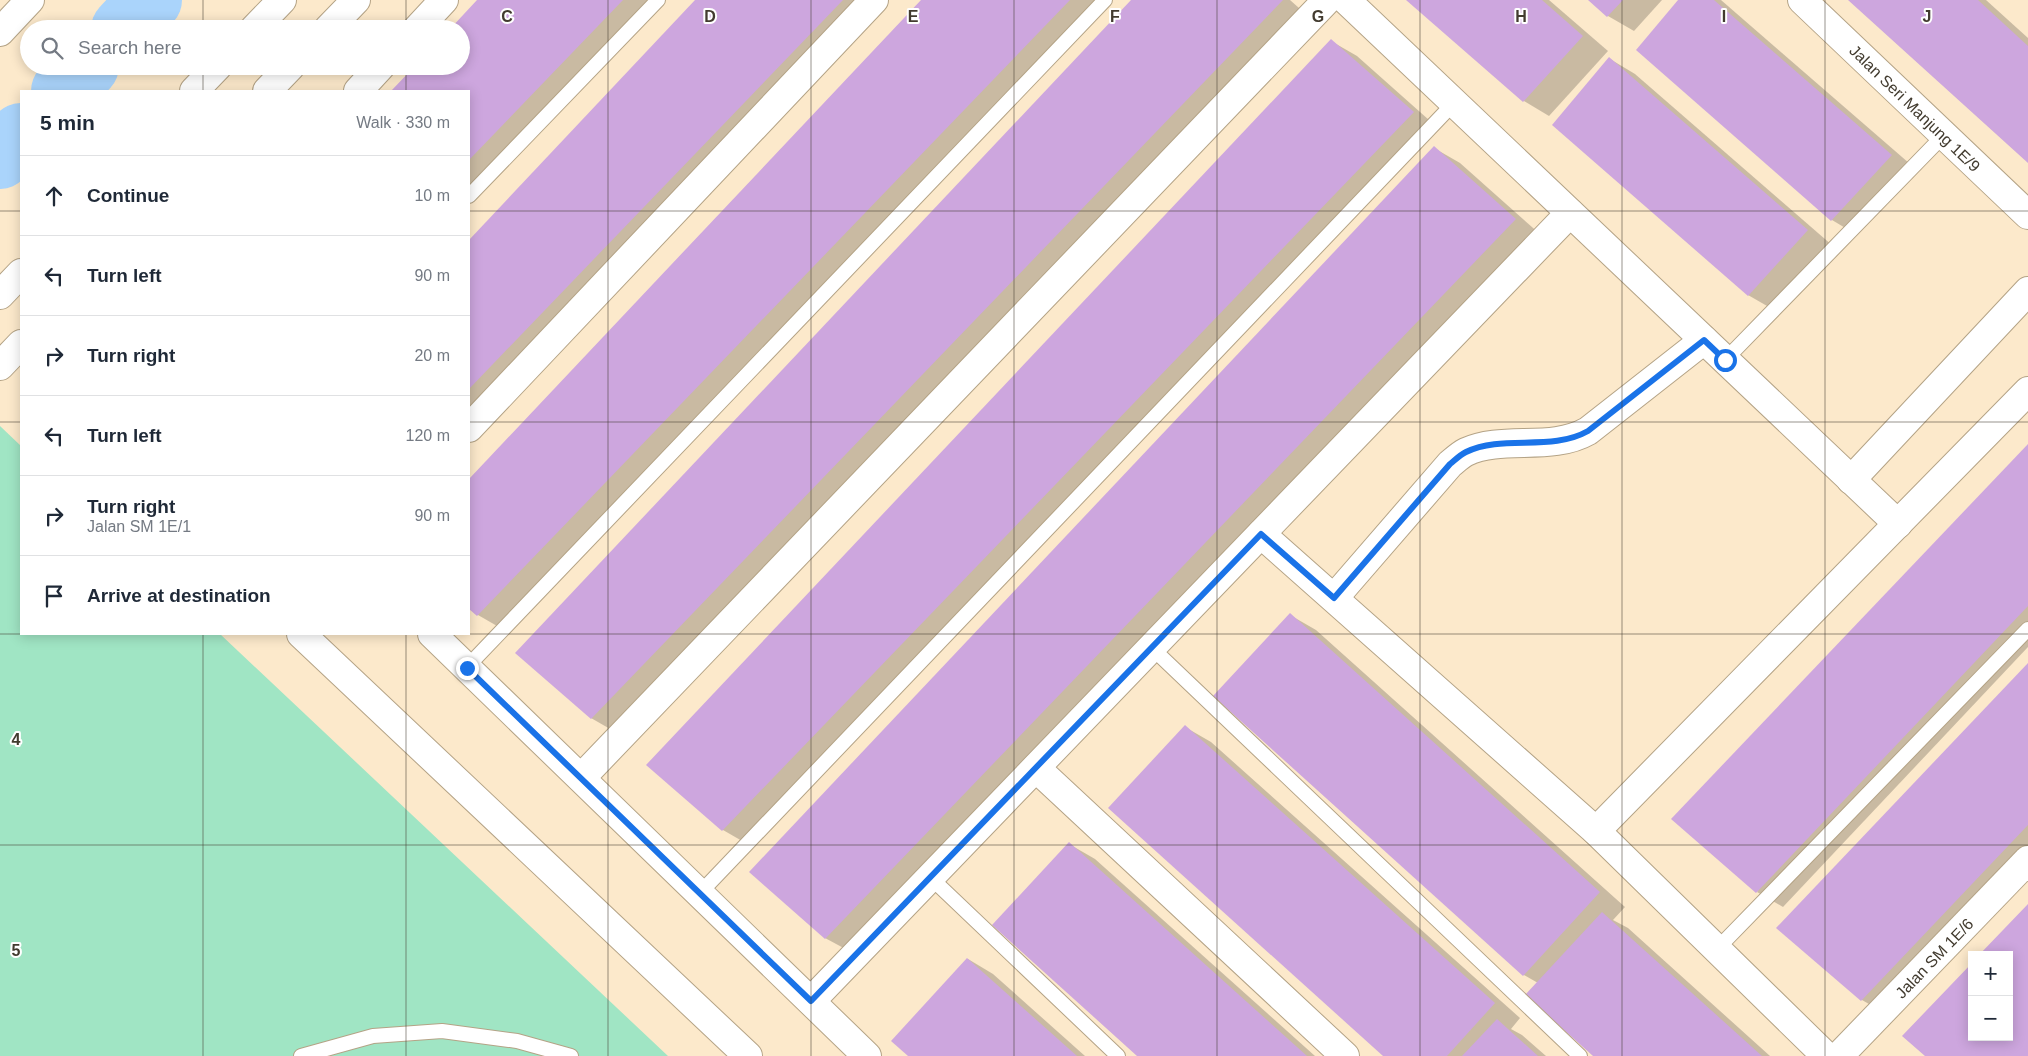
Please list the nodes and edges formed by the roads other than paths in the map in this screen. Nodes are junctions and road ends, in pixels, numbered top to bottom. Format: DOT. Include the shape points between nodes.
graph roads {
  1 [pos="30,0"];
  2 [pos="282,0"];
  3 [pos="356,0"];
  4 [pos="444,0"];
  5 [pos="658,0"];
  6 [pos="874,0"];
  7 [pos="1105,0"];
  8 [pos="1327,0"];
  9 [pos="1346,0"];
  10 [pos="1802,0"];
  11 [pos="263,20"];
  12 [pos="337,20"];
  13 [pos="425,20"];
  14 [pos="0,32"];
  15 [pos="209,75"];
  16 [pos="282,75"];
  17 [pos="373,75"];
  18 [pos="195,90"];
  19 [pos="268,90"];
  20 [pos="359,90"];
  21 [pos="1454,103"];
  22 [pos="1944,135"];
  23 [pos="470,195"];
  24 [pos="1570,213"];
  25 [pos="2028,215"];
  26 [pos="20,274"];
  27 [pos="2028,291"];
  28 [pos="0,295"];
  29 [pos="1704,340"];
  30 [pos="1725,360"];
  31 [pos="2028,391"];
  32 [pos="470,427"];
  33 [pos="1851,480"];
  34 [pos="1898,524"];
  35 [pos="1261,534"];
  36 [pos="1334,598"];
  37 [pos="2028,629"];
  38 [pos="302,635"];
  39 [pos="433,635"];
  40 [pos="1152,648"];
  41 [pos="467,668"];
  42 [pos="1036,768"];
  43 [pos="581,778"];
  44 [pos="1596,831"];
  45 [pos="2028,860"];
  46 [pos="930,877"];
  47 [pos="700,893"];
  48 [pos="1717,949"];
  49 [pos="811,1001"];
  50 [pos="301,1056"];
  51 [pos="571,1056"];
  52 [pos="748,1056"];
  53 [pos="868,1056"];
  54 [pos="1118,1056"];
  55 [pos="1345,1056"];
  56 [pos="1580,1056"];
  57 [pos="1826,1056"];
  58 [pos="1839,1056"];
  1 -- 14 [label="street"];
  2 -- 11 [label="street"];
  3 -- 12 [label="street"];
  4 -- 13 [label="street"];
  5 -- 23 [label="lane"];
  6 -- 32 [label="street"];
  7 -- 41 [label="lane"];
  8 -- 43 [label="street"];
  9 -- 21 [label="street"];
  10 -- 22 [label="street, Jalan Seri Manjung 1E/9"];
  15 -- 18 [label="street"];
  16 -- 19 [label="street"];
  17 -- 20 [label="street"];
  21 -- 24 [label="street"];
  21 -- 47 [label="lane"];
  22 -- 25 [label="street, Jalan Seri Manjung 1E/9"];
  22 -- 30 [label="lane"];
  24 -- 29 [label="street"];
  24 -- 35 [label="street"];
  26 -- 28 [label="street"];
  27 -- 33 [label="street"];
  29 -- 30 [label="street"];
  29 -- 36 [label="street" via="1576,438 1484,446 1465,452 1450,464"];
  30 -- 33 [label="street"];
  31 -- 34 [label="street"];
  33 -- 34 [label="street"];
  34 -- 44 [label="street"];
  35 -- 36 [label="street"];
  35 -- 40 [label="street"];
  36 -- 44 [label="street"];
  37 -- 48 [label="lane"];
  38 -- 52 [label="street"];
  39 -- 41 [label="street"];
  40 -- 42 [label="street"];
  40 -- 56 [label="lane"];
  41 -- 43 [label="street"];
  42 -- 46 [label="street"];
  42 -- 55 [label="street"];
  43 -- 47 [label="street"];
  44 -- 48 [label="street"];
  45 -- 58 [label="street, Jalan SM 1E/6"];
  46 -- 49 [label="street"];
  46 -- 54 [label="lane"];
  47 -- 49 [label="street"];
  48 -- 57 [label="street"];
  49 -- 53 [label="street"];
  50 -- 51 [label="lane" via="373,1036 442,1031 517,1041"];
}
